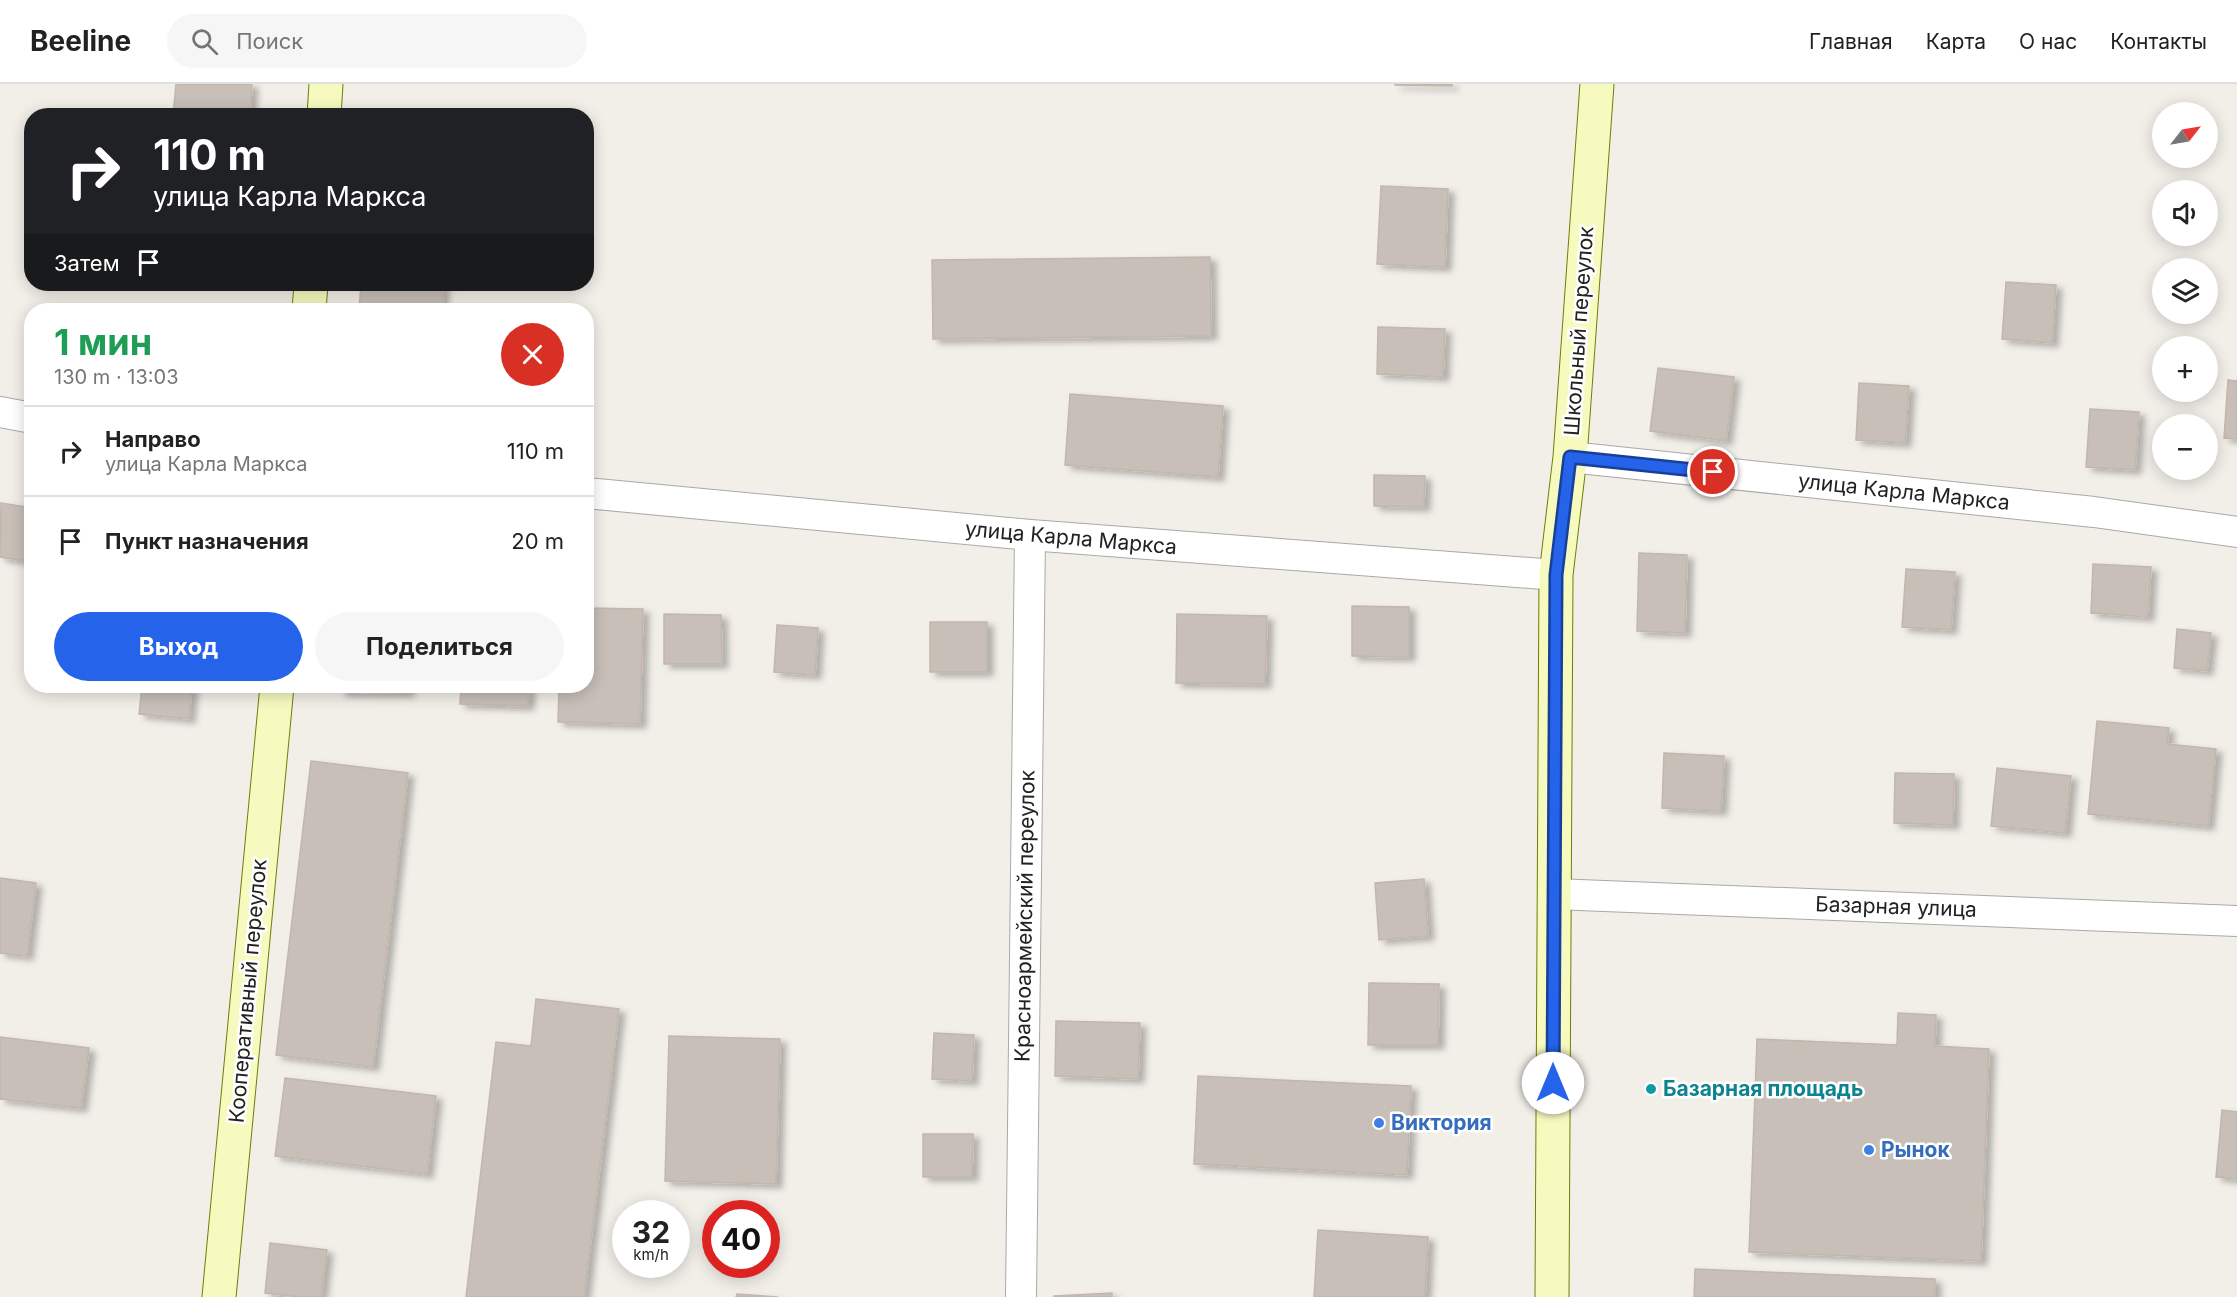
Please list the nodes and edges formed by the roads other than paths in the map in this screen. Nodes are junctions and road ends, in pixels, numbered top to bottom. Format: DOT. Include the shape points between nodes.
graph roads {
  1 [pos="326,84"];
  2 [pos="1597,84"];
  3 [pos="324,108"];
  4 [pos="0,412"];
  5 [pos="24,416"];
  6 [pos="1570,457"];
  7 [pos="594,494"];
  8 [pos="2237,532"];
  9 [pos="1030,536"];
  10 [pos="1556,575"];
  11 [pos="276,693"];
  12 [pos="1554,894"];
  13 [pos="2237,921"];
  14 [pos="219,1297"];
  15 [pos="1021,1297"];
  16 [pos="1552,1297"];
  1 -- 3 [label="street"];
  2 -- 6 [label="street, Школьный переулок"];
  4 -- 5 [label="street"];
  6 -- 8 [label="street, улица Карла Маркса" via="2094,512"];
  6 -- 10 [label="street, Школьный переулок"];
  7 -- 9 [label="street, улица Карла Маркса"];
  9 -- 10 [label="street, улица Карла Маркса"];
  9 -- 15 [label="street, Красноармейский переулок"];
  10 -- 12 [label="street, Школьный переулок"];
  11 -- 14 [label="street, Кооперативный переулок"];
  12 -- 13 [label="street, Базарная улица"];
  12 -- 16 [label="street, Школьный переулок"];
}
